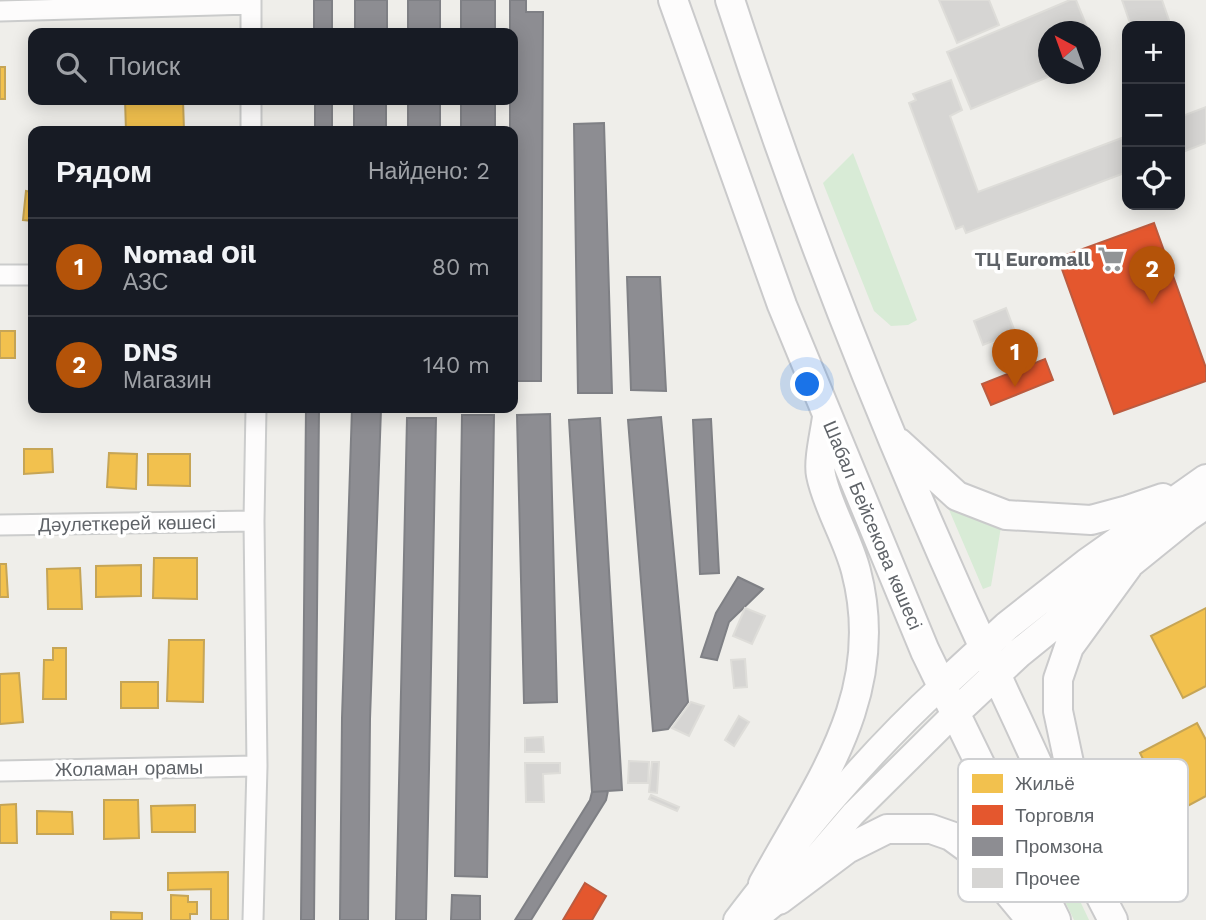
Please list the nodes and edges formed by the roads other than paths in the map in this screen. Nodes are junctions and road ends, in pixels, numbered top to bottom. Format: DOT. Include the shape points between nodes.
graph roads {
  1 [pos="673,0"];
  2 [pos="730,0"];
  3 [pos="251,2"];
  4 [pos="0,11"];
  5 [pos="251,28"];
  6 [pos="251,105"];
  7 [pos="251,126"];
  8 [pos="0,275"];
  9 [pos="28,275"];
  10 [pos="256,413"];
  11 [pos="827,414"];
  12 [pos="892,437"];
  13 [pos="1202,490"];
  14 [pos="254,521"];
  15 [pos="0,525"];
  16 [pos="1129,566"];
  17 [pos="984,648"];
  18 [pos="996,674"];
  19 [pos="942,686"];
  20 [pos="955,713"];
  21 [pos="977,759"];
  22 [pos="1036,759"];
  23 [pos="1068,759"];
  24 [pos="257,766"];
  25 [pos="0,771"];
  26 [pos="958,841"];
  27 [pos="771,892"];
  28 [pos="1016,902"];
  29 [pos="1047,902"];
  30 [pos="1104,902"];
  31 [pos="253,920"];
  32 [pos="736,920"];
  33 [pos="754,920"];
  34 [pos="1031,920"];
  35 [pos="1056,920"];
  36 [pos="1113,920"];
  1 -- 11 [label="main road, Шабал Бейсекова көшесі" via="782,305"];
  2 -- 12 [label="main road"];
  3 -- 4 [label="street"];
  3 -- 5 [label="street"];
  6 -- 7 [label="street"];
  8 -- 9 [label="street"];
  10 -- 14 [label="street"];
  11 -- 19 [label="main road, Шабал Бейсекова көшесі"];
  11 -- 27 [label="main road" via="820,474 856,569 865,614 864,657 846,731"];
  12 -- 13 [label="main road" via="957,496 1006,515 1091,520"];
  12 -- 17 [label="main road"];
  13 -- 16 [label="main road" via="1187,517"];
  13 -- 17 [label="main road" via="1087,563"];
  14 -- 15 [label="street, Дәулеткерей көшесі"];
  14 -- 24 [label="street"];
  16 -- 18 [label="main road"];
  16 -- 23 [label="main road" via="1069,647 1058,679 1058,711"];
  17 -- 18 [label="main road"];
  17 -- 19 [label="main road"];
  18 -- 20 [label="main road"];
  18 -- 22 [label="main road"];
  19 -- 20 [label="main road, Шабал Бейсекова көшесі"];
  19 -- 27 [label="street" via="834,797"];
  20 -- 21 [label="main road, Шабал Бейсекова көшесі"];
  20 -- 27 [label="street"];
  24 -- 25 [label="street, Жоламан орамы"];
  24 -- 31 [label="street"];
  26 -- 27 [label="main road" via="931,829 887,829"];
  27 -- 32 [label="street"];
  27 -- 33 [label="street"];
  28 -- 34 [label="main road"];
  29 -- 35 [label="main road, Шабал Бейсекова көшесі"];
  30 -- 36 [label="main road"];
}
